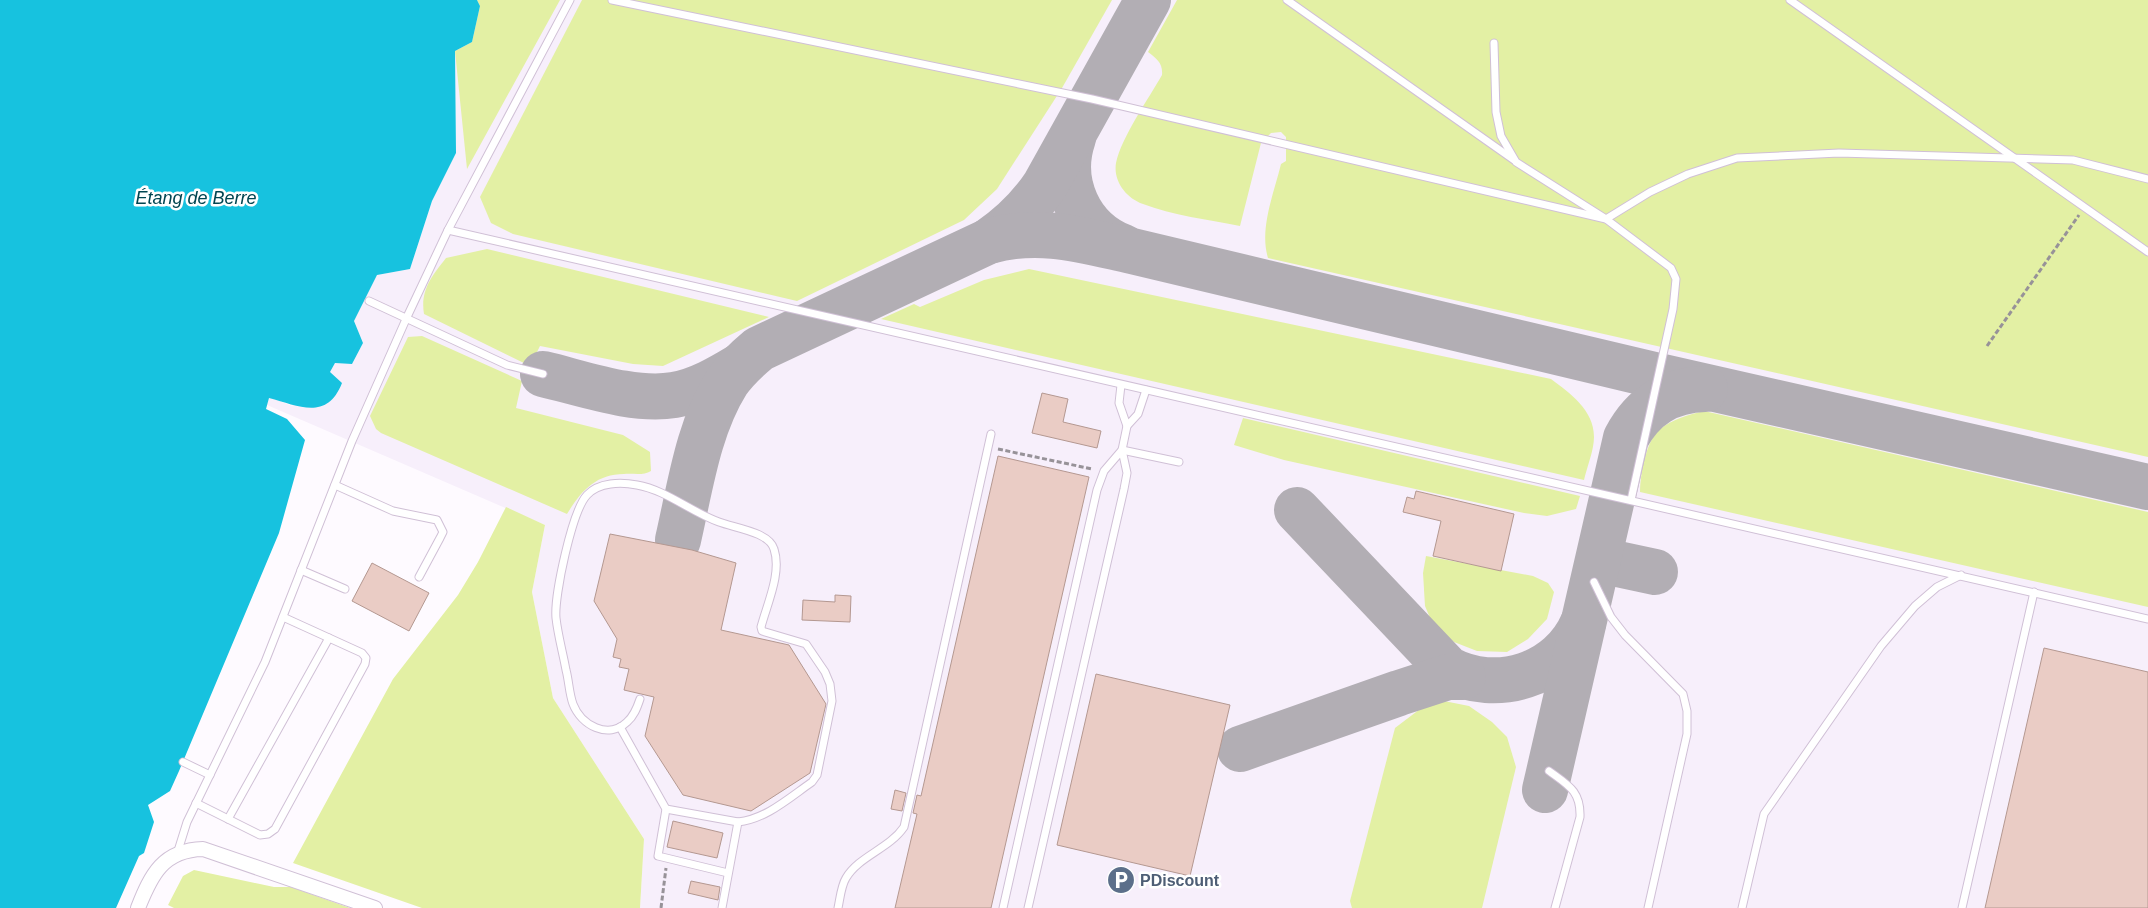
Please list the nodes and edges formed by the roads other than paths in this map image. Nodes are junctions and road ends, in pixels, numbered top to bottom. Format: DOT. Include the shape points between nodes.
graph roads {
  1 [pos="570,0"];
  2 [pos="612,0"];
  3 [pos="1287,0"];
  4 [pos="1790,0"];
  5 [pos="1494,43"];
  6 [pos="2016,159"];
  7 [pos="1516,162"];
  8 [pos="2148,179"];
  9 [pos="1606,219"];
  10 [pos="448,230"];
  11 [pos="2148,252"];
  12 [pos="369,301"];
  13 [pos="407,318"];
  14 [pos="543,374"];
  15 [pos="1121,385"];
  16 [pos="1146,390"];
  17 [pos="1127,426"];
  18 [pos="991,434"];
  19 [pos="1122,450"];
  20 [pos="1180,462"];
  21 [pos="335,485"];
  22 [pos="1631,500"];
  23 [pos="301,570"];
  24 [pos="1960,575"];
  25 [pos="419,577"];
  26 [pos="1594,582"];
  27 [pos="345,589"];
  28 [pos="2034,592"];
  29 [pos="283,617"];
  30 [pos="2148,619"];
  31 [pos="329,638"];
  32 [pos="640,699"];
  33 [pos="620,726"];
  34 [pos="183,762"];
  35 [pos="1549,771"];
  36 [pos="210,775"];
  37 [pos="196,803"];
  38 [pos="666,809"];
  39 [pos="228,819"];
  40 [pos="738,822"];
  41 [pos="176,854"];
  42 [pos="728,873"];
  43 [pos="138,908"];
  44 [pos="375,908"];
  45 [pos="722,908"];
  46 [pos="838,908"];
  47 [pos="1003,908"];
  48 [pos="1028,908"];
  49 [pos="1555,908"];
  50 [pos="1648,908"];
  51 [pos="1742,908"];
  52 [pos="1962,908"];
  1 -- 10 [label="lane"];
  2 -- 9 [label="lane" via="1083,97"];
  3 -- 7 [label="lane"];
  4 -- 6 [label="lane"];
  5 -- 7 [label="lane" via="1496,112 1501,136"];
  6 -- 8 [label="lane" via="2073,160"];
  6 -- 9 [label="lane" via="1839,154 1737,158 1688,174 1650,192"];
  6 -- 11 [label="lane"];
  7 -- 9 [label="lane"];
  9 -- 22 [label="lane" via="1671,268 1676,279 1673,309"];
  10 -- 13 [label="lane"];
  10 -- 15 [label="lane"];
  12 -- 13 [label="lane"];
  13 -- 14 [label="lane" via="507,366"];
  13 -- 21 [label="lane"];
  15 -- 16 [label="lane"];
  15 -- 17 [label="lane" via="1119,403"];
  16 -- 17 [label="lane" via="1142,405"];
  16 -- 22 [label="lane"];
  17 -- 19 [label="lane"];
  18 -- 46 [label="lane" via="904,827 845,879"];
  19 -- 20 [label="lane"];
  19 -- 47 [label="lane" via="1104,471 1097,490"];
  19 -- 48 [label="lane" via="1127,473 1124,489"];
  21 -- 23 [label="lane"];
  21 -- 25 [label="lane" via="393,511 431,518 441,525 443,532"];
  22 -- 24 [label="lane"];
  23 -- 27 [label="lane"];
  23 -- 29 [label="lane"];
  24 -- 28 [label="lane"];
  24 -- 51 [label="lane" via="1937,587 1915,606 1881,646 1764,814"];
  26 -- 50 [label="lane" via="1611,617 1625,635 1683,694 1687,711 1687,734"];
  28 -- 30 [label="lane"];
  28 -- 52 [label="lane"];
  29 -- 31 [label="lane"];
  29 -- 36 [label="lane" via="265,662"];
  31 -- 39 [label="lane"];
  31 -- 39 [label="lane" via="362,654 366,658 365,664 274,829 268,834 260,834"];
  32 -- 33 [label="lane" via="634,715"];
  33 -- 38 [label="lane"];
  33 -- 40 [label="lane" via="604,730 592,726 580,717 573,704 556,603 580,507 588,494 602,486 621,483 654,489 713,520 760,534 770,541 776,562 762,631 806,644 830,684 832,701 817,775 812,782 761,817"];
  34 -- 36 [label="lane"];
  35 -- 49 [label="lane" via="1577,794 1581,804"];
  36 -- 37 [label="lane"];
  37 -- 39 [label="lane"];
  37 -- 41 [label="lane"];
  38 -- 40 [label="lane"];
  38 -- 42 [label="lane" via="657,852 660,858"];
  40 -- 42 [label="lane"];
  41 -- 43 [label="street" via="163,862 154,874"];
  41 -- 44 [label="street" via="203,849"];
  42 -- 45 [label="lane"];
}
